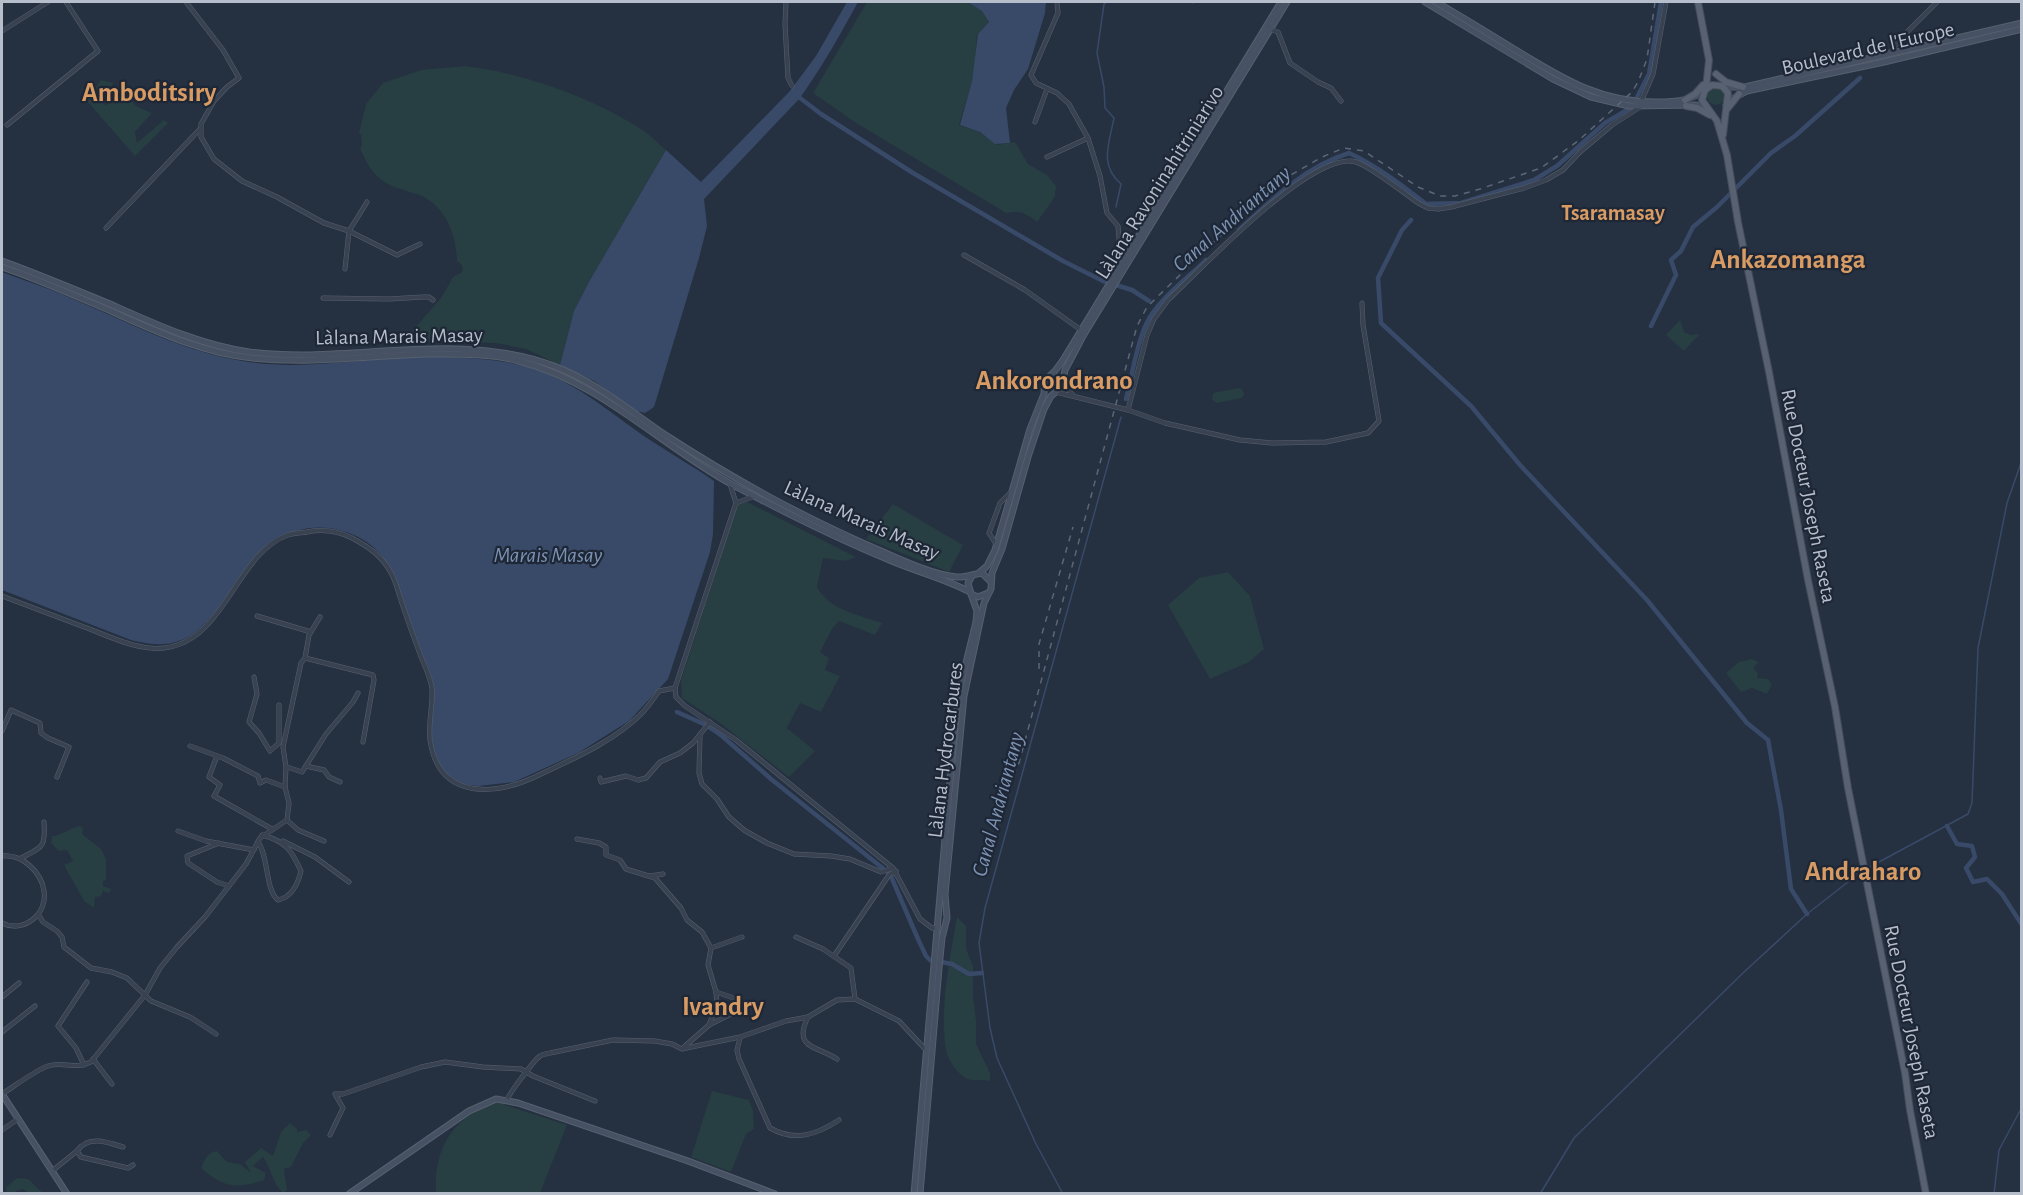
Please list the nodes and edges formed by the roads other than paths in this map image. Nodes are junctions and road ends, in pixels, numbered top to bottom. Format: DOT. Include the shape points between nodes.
graph roads {
  1 [pos="48,2"];
  2 [pos="66,2"];
  3 [pos="186,2"];
  4 [pos="786,2"];
  5 [pos="1057,2"];
  6 [pos="1281,2"];
  7 [pos="1287,2"];
  8 [pos="1425,2"];
  9 [pos="1436,2"];
  10 [pos="1666,2"];
  11 [pos="1698,2"];
  12 [pos="1937,2"];
  13 [pos="2022,24"];
  14 [pos="1270,26"];
  15 [pos="2022,29"];
  16 [pos="2,31"];
  17 [pos="1889,54"];
  18 [pos="1709,60"];
  19 [pos="1708,73"];
  20 [pos="1716,74"];
  21 [pos="792,86"];
  22 [pos="1722,87"];
  23 [pos="1743,87"];
  24 [pos="1047,89"];
  25 [pos="1705,89"];
  26 [pos="1739,94"];
  27 [pos="1341,101"];
  28 [pos="1620,102"];
  29 [pos="1685,103"];
  30 [pos="1639,104"];
  31 [pos="1726,106"];
  32 [pos="1708,109"];
  33 [pos="1720,120"];
  34 [pos="1035,122"];
  35 [pos="7,125"];
  36 [pos="200,129"];
  37 [pos="1088,138"];
  38 [pos="1047,157"];
  39 [pos="367,202"];
  40 [pos="106,228"];
  41 [pos="349,231"];
  42 [pos="420,244"];
  43 [pos="964,255"];
  44 [pos="1124,259"];
  45 [pos="2,261"];
  46 [pos="2,267"];
  47 [pos="345,269"];
  48 [pos="1111,284"];
  49 [pos="323,298"];
  50 [pos="433,300"];
  51 [pos="1362,303"];
  52 [pos="1081,330"];
  53 [pos="394,352"];
  54 [pos="1052,374"];
  55 [pos="1062,381"];
  56 [pos="1045,386"];
  57 [pos="1055,392"];
  58 [pos="1076,397"];
  59 [pos="617,404"];
  60 [pos="1128,410"];
  61 [pos="729,482"];
  62 [pos="1012,490"];
  63 [pos="755,496"];
  64 [pos="736,503"];
  65 [pos="996,544"];
  66 [pos="976,574"];
  67 [pos="990,581"];
  68 [pos="971,593"];
  69 [pos="988,593"];
  70 [pos="2,596"];
  71 [pos="257,616"];
  72 [pos="320,617"];
  73 [pos="311,632"];
  74 [pos="305,658"];
  75 [pos="254,676"];
  76 [pos="675,688"];
  77 [pos="358,693"];
  78 [pos="279,705"];
  79 [pos="709,723"];
  80 [pos="2,731"];
  81 [pos="702,732"];
  82 [pos="363,742"];
  83 [pos="279,743"];
  84 [pos="190,746"];
  85 [pos="283,747"];
  86 [pos="217,756"];
  87 [pos="306,766"];
  88 [pos="286,767"];
  89 [pos="57,777"];
  90 [pos="600,778"];
  91 [pos="340,782"];
  92 [pos="285,788"];
  93 [pos="287,820"];
  94 [pos="44,822"];
  95 [pos="272,829"];
  96 [pos="177,831"];
  97 [pos="262,835"];
  98 [pos="279,839"];
  99 [pos="577,839"];
  100 [pos="324,841"];
  101 [pos="258,842"];
  102 [pos="219,843"];
  103 [pos="254,850"];
  104 [pos="2,856"];
  105 [pos="21,858"];
  106 [pos="892,871"];
  107 [pos="663,874"];
  108 [pos="650,876"];
  109 [pos="349,882"];
  110 [pos="229,886"];
  111 [pos="38,914"];
  112 [pos="941,916"];
  113 [pos="2,923"];
  114 [pos="937,928"];
  115 [pos="742,937"];
  116 [pos="795,937"];
  117 [pos="711,948"];
  118 [pos="834,956"];
  119 [pos="937,958"];
  120 [pos="936,968"];
  121 [pos="87,982"];
  122 [pos="19,983"];
  123 [pos="716,992"];
  124 [pos="145,995"];
  125 [pos="2,997"];
  126 [pos="855,999"];
  127 [pos="35,1006"];
  128 [pos="808,1017"];
  129 [pos="709,1024"];
  130 [pos="2,1032"];
  131 [pos="216,1034"];
  132 [pos="740,1037"];
  133 [pos="682,1049"];
  134 [pos="926,1050"];
  135 [pos="93,1059"];
  136 [pos="837,1059"];
  137 [pos="84,1065"];
  138 [pos="527,1072"];
  139 [pos="112,1084"];
  140 [pos="2,1094"];
  141 [pos="507,1100"];
  142 [pos="595,1101"];
  143 [pos="19,1119"];
  144 [pos="839,1120"];
  145 [pos="2,1130"];
  146 [pos="330,1135"];
  147 [pos="123,1147"];
  148 [pos="77,1151"];
  149 [pos="133,1165"];
  150 [pos="52,1171"];
  151 [pos="350,1193"];
  152 [pos="67,1194"];
  153 [pos="774,1194"];
  154 [pos="914,1194"];
  155 [pos="920,1194"];
  156 [pos="1926,1194"];
  1 -- 16 [label="street"];
  2 -- 35 [label="street" via="98,51"];
  3 -- 36 [label="street" via="239,78 214,101"];
  4 -- 21 [label="street" via="788,78"];
  5 -- 24 [label="street" via="1058,13 1032,75 1036,83"];
  6 -- 14 [label="main road"];
  7 -- 14 [label="main road, Làlana Ravoninahitriniarivo"];
  8 -- 28 [label="main road" via="1569,88 1597,99"];
  9 -- 28 [label="main road" via="1561,78"];
  10 -- 30 [label="street" via="1653,74"];
  11 -- 18 [label="main road"];
  12 -- 17 [label="street"];
  13 -- 17 [label="main road, Boulevard de l'Europe"];
  14 -- 27 [label="street" via="1278,32 1290,63 1331,87"];
  14 -- 44 [label="main road"];
  14 -- 48 [label="main road, Làlana Ravoninahitriniarivo"];
  15 -- 26 [label="main road, Boulevard de l'Europe"];
  17 -- 23 [label="main road, Boulevard de l'Europe"];
  18 -- 19 [label="main road"];
  18 -- 20 [label="main road"];
  19 -- 25 [label="main road"];
  19 -- 29 [label="main road" via="1698,92"];
  20 -- 22 [label="main road"];
  20 -- 23 [label="main road"];
  22 -- 23 [label="main road, Boulevard de l'Europe"];
  22 -- 25 [label="main road"];
  22 -- 31 [label="main road" via="1728,98"];
  24 -- 34 [label="street"];
  24 -- 37 [label="street" via="1069,104"];
  25 -- 29 [label="main road"];
  25 -- 32 [label="main road" via="1702,100"];
  26 -- 31 [label="main road, Boulevard de l'Europe"];
  26 -- 33 [label="main road"];
  28 -- 30 [label="main road"];
  29 -- 30 [label="main road"];
  29 -- 32 [label="main road"];
  29 -- 33 [label="main road"];
  30 -- 60 [label="street" via="1563,170 1546,180 1451,207 1428,208 1357,162 1344,161 1317,172 1273,201 1168,300 1147,335"];
  31 -- 32 [label="main road" via="1716,111"];
  31 -- 33 [label="main road, Rue Docteur Joseph Raseta"];
  32 -- 33 [label="main road"];
  33 -- 156 [label="main road, Rue Docteur Joseph Raseta"];
  36 -- 40 [label="street"];
  36 -- 41 [label="street" via="214,159 236,178 324,223"];
  37 -- 38 [label="street"];
  37 -- 44 [label="street" via="1107,213 1118,226"];
  39 -- 41 [label="street"];
  41 -- 42 [label="street" via="397,255"];
  41 -- 47 [label="street"];
  43 -- 52 [label="street" via="1025,290"];
  44 -- 48 [label="main road"];
  45 -- 53 [label="main road, Làlana Marais Masay" via="157,326 225,348 298,355"];
  46 -- 53 [label="main road, Làlana Marais Masay" via="182,341 225,353 299,361"];
  48 -- 52 [label="main road, Làlana Ravoninahitriniarivo"];
  48 -- 55 [label="main road, Làlana Ravoninahitriniarivo"];
  49 -- 50 [label="street"];
  51 -- 60 [label="street" via="1378,421 1368,433 1326,442 1240,440"];
  52 -- 54 [label="main road, Làlana Ravoninahitriniarivo"];
  53 -- 59 [label="main road, Làlana Marais Masay" via="475,349 517,355 573,374"];
  54 -- 55 [label="main road"];
  54 -- 56 [label="main road, Làlana Ravoninahitriniarivo" via="1046,378"];
  55 -- 57 [label="main road, Làlana Ravoninahitriniarivo"];
  55 -- 58 [label="street"];
  56 -- 57 [label="main road"];
  56 -- 62 [label="main road, Làlana Ravoninahitriniarivo"];
  57 -- 58 [label="street"];
  57 -- 67 [label="main road, Làlana Ravoninahitriniarivo" via="1034,437"];
  58 -- 60 [label="street"];
  59 -- 61 [label="main road, Làlana Marais Masay" via="663,441"];
  59 -- 66 [label="main road, Làlana Marais Masay" via="718,469 804,516 919,566 954,577"];
  61 -- 63 [label="main road, Làlana Marais Masay"];
  61 -- 64 [label="street"];
  62 -- 65 [label="main road, Làlana Ravoninahitriniarivo"];
  62 -- 65 [label="street" via="1000,503 989,533"];
  63 -- 64 [label="street"];
  63 -- 68 [label="main road, Làlana Marais Masay" via="860,548"];
  64 -- 76 [label="street"];
  65 -- 66 [label="main road, Làlana Ravoninahitriniarivo" via="987,566"];
  66 -- 67 [label="main road" via="986,575"];
  66 -- 68 [label="main road" via="968,583"];
  67 -- 69 [label="main road"];
  68 -- 69 [label="main road" via="981,597"];
  68 -- 112 [label="main road, Làlana Hydrocarbures" via="977,611 954,724"];
  69 -- 112 [label="main road, Làlana Hydrocarbures" via="962,706"];
  70 -- 76 [label="street" via="127,643 166,648 198,634 252,563 279,540 317,531 349,536 371,549 391,572 432,688 429,727 435,761 446,777 461,787 478,790 527,781 578,757 643,712 659,691"];
  71 -- 73 [label="street"];
  72 -- 73 [label="street"];
  73 -- 74 [label="street"];
  74 -- 82 [label="street" via="374,677"];
  74 -- 85 [label="street"];
  75 -- 83 [label="street" via="257,694 249,722 270,751"];
  76 -- 79 [label="street" via="676,697"];
  77 -- 87 [label="street"];
  78 -- 83 [label="street"];
  79 -- 81 [label="street"];
  79 -- 106 [label="street" via="736,740"];
  80 -- 89 [label="street" via="11,710 40,723 41,734 69,747"];
  81 -- 90 [label="street" via="642,780 626,776 601,782"];
  81 -- 106 [label="street" via="702,784 744,830 794,854 831,856 881,872"];
  83 -- 85 [label="street"];
  84 -- 86 [label="street"];
  85 -- 88 [label="street"];
  86 -- 92 [label="street" via="258,776 260,783 267,780"];
  86 -- 95 [label="street" via="210,777 220,785 214,796"];
  87 -- 88 [label="street" via="302,772"];
  87 -- 91 [label="street" via="324,770"];
  88 -- 92 [label="street"];
  92 -- 93 [label="street" via="289,803"];
  93 -- 95 [label="street"];
  93 -- 100 [label="street" via="298,830"];
  94 -- 105 [label="street" via="42,847"];
  95 -- 97 [label="street"];
  96 -- 102 [label="street"];
  97 -- 98 [label="street"];
  97 -- 101 [label="street"];
  98 -- 101 [label="street" via="294,854 301,871 297,884 281,900 272,895"];
  98 -- 109 [label="street" via="315,857"];
  99 -- 108 [label="street" via="599,843 606,847 606,855 623,862 626,869"];
  101 -- 103 [label="street"];
  102 -- 103 [label="street"];
  102 -- 110 [label="street" via="187,856 188,863"];
  103 -- 110 [label="street"];
  104 -- 105 [label="street"];
  105 -- 111 [label="street" via="36,871 44,891"];
  106 -- 114 [label="street" via="920,919"];
  106 -- 118 [label="street"];
  107 -- 108 [label="street"];
  108 -- 117 [label="street" via="702,932"];
  110 -- 124 [label="street" via="160,968"];
  111 -- 113 [label="street" via="14,928"];
  111 -- 124 [label="street" via="62,937 64,947 76,958 91,968 127,978"];
  112 -- 114 [label="main road, Làlana Hydrocarbures"];
  112 -- 119 [label="main road" via="945,921"];
  114 -- 119 [label="main road, Làlana Hydrocarbures"];
  115 -- 117 [label="street"];
  116 -- 118 [label="street"];
  117 -- 123 [label="street" via="708,965"];
  118 -- 126 [label="street" via="851,968"];
  119 -- 120 [label="main road"];
  120 -- 134 [label="main road"];
  120 -- 155 [label="main road"];
  121 -- 137 [label="street" via="58,1026"];
  122 -- 125 [label="street"];
  123 -- 129 [label="street" via="717,1005"];
  123 -- 129 [label="street" via="731,997 739,1007"];
  124 -- 131 [label="street"];
  124 -- 135 [label="street"];
  126 -- 128 [label="street" via="837,1000"];
  126 -- 134 [label="street" via="899,1021"];
  127 -- 130 [label="street"];
  128 -- 132 [label="street"];
  128 -- 136 [label="street" via="804,1040"];
  129 -- 133 [label="street"];
  132 -- 133 [label="street"];
  132 -- 144 [label="street" via="739,1059 770,1128 800,1137 826,1129"];
  133 -- 138 [label="street" via="655,1041 596,1042 540,1056"];
  134 -- 154 [label="main road"];
  135 -- 137 [label="street"];
  135 -- 139 [label="street"];
  137 -- 140 [label="street" via="46,1067"];
  138 -- 141 [label="street"];
  138 -- 142 [label="street"];
  138 -- 146 [label="street" via="445,1062 335,1094 343,1108"];
  140 -- 143 [label="main road"];
  141 -- 151 [label="main road" via="486,1102 469,1111"];
  141 -- 153 [label="main road"];
  143 -- 145 [label="street"];
  143 -- 150 [label="main road"];
  147 -- 148 [label="street" via="93,1141 82,1144"];
  148 -- 149 [label="street" via="81,1157 128,1168"];
  148 -- 150 [label="street"];
  150 -- 152 [label="main road"];
}
